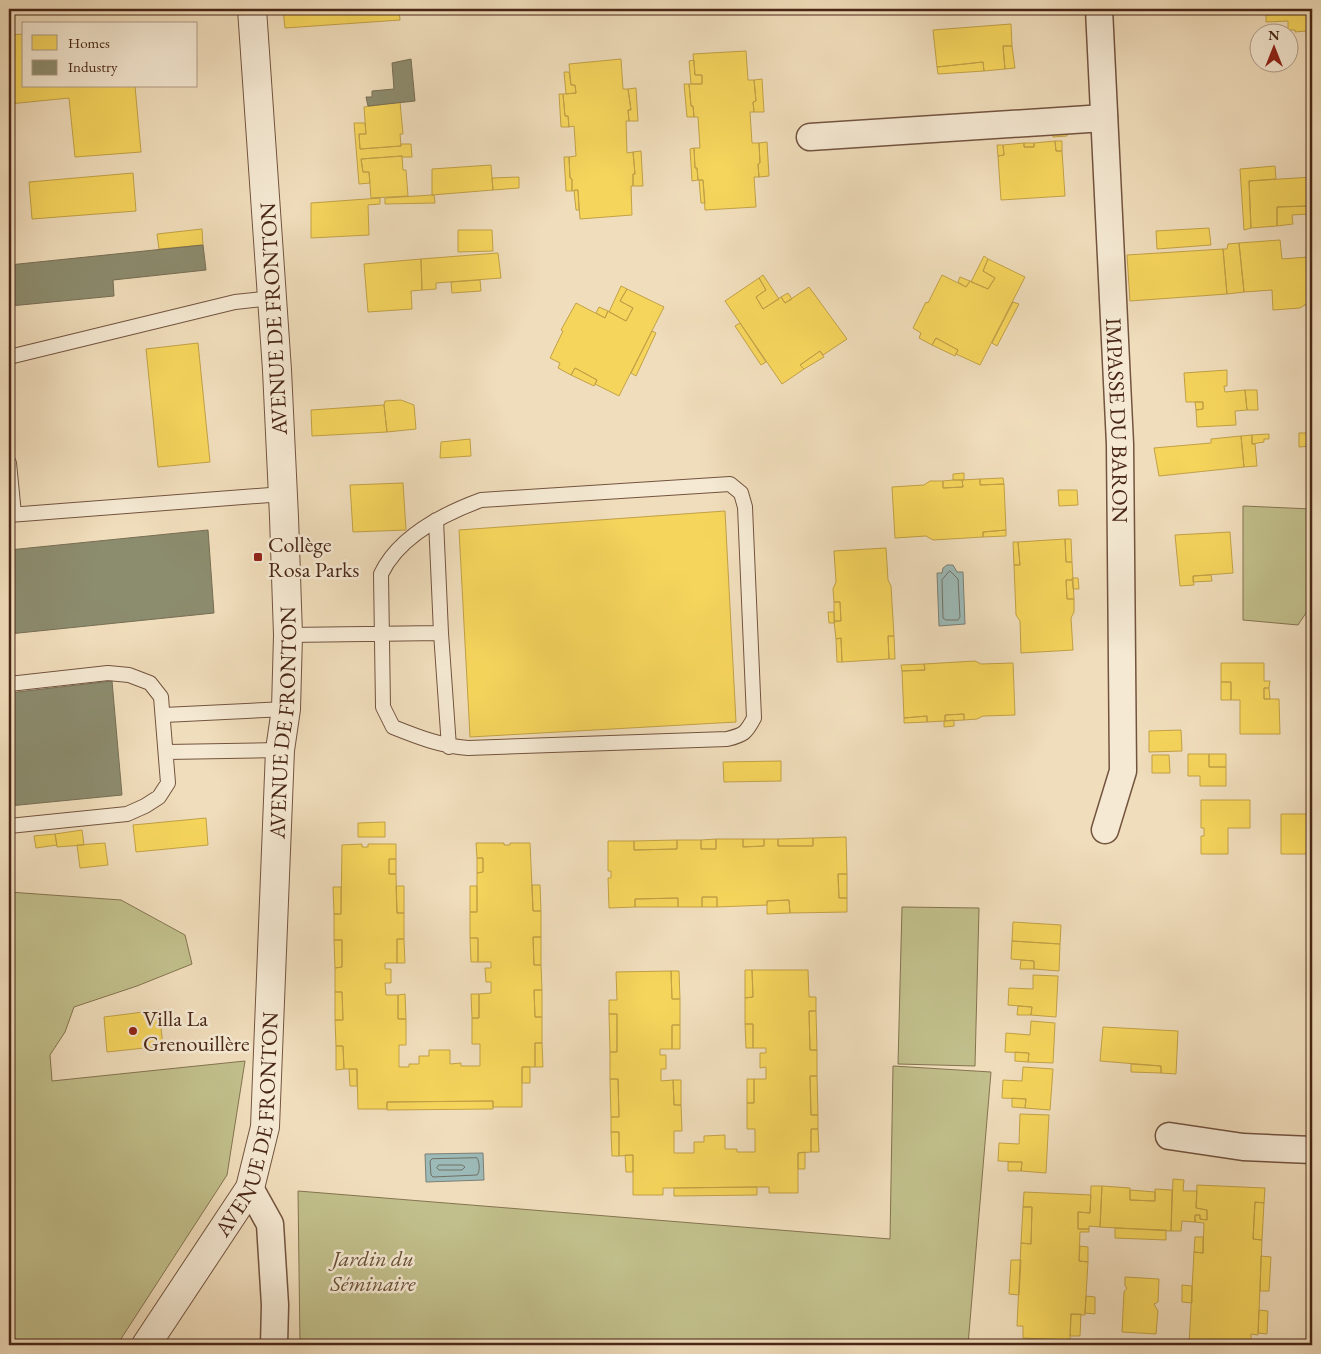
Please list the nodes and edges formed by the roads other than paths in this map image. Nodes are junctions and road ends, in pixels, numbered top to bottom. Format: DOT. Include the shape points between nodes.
graph roads {
  1 [pos="252,9"];
  2 [pos="1099,9"];
  3 [pos="1104,118"];
  4 [pos="810,138"];
  5 [pos="272,298"];
  6 [pos="9,357"];
  7 [pos="9,462"];
  8 [pos="283,494"];
  9 [pos="12,515"];
  10 [pos="436,520"];
  11 [pos="383,632"];
  12 [pos="441,633"];
  13 [pos="288,634"];
  14 [pos="9,684"];
  15 [pos="286,709"];
  16 [pos="164,715"];
  17 [pos="449,747"];
  18 [pos="280,750"];
  19 [pos="167,752"];
  20 [pos="9,826"];
  21 [pos="1105,830"];
  22 [pos="1169,1136"];
  23 [pos="1312,1150"];
  24 [pos="250,1188"];
  25 [pos="146,1345"];
  26 [pos="274,1345"];
  1 -- 5 [label="street, AVENUE DE FRONTON"];
  2 -- 3 [label="street, IMPASSE DU BARON"];
  3 -- 4 [label="street"];
  3 -- 21 [label="street, IMPASSE DU BARON" via="1120,444 1123,771"];
  5 -- 6 [label="lane" via="235,302"];
  5 -- 8 [label="street, AVENUE DE FRONTON"];
  7 -- 9 [label="lane"];
  8 -- 9 [label="lane"];
  8 -- 13 [label="street, AVENUE DE FRONTON"];
  10 -- 11 [label="lane" via="387,561 381,574"];
  10 -- 12 [label="lane"];
  10 -- 17 [label="lane" via="481,500 730,484 741,493 745,507 754,718 746,732 727,739"];
  11 -- 12 [label="lane"];
  11 -- 13 [label="lane"];
  11 -- 17 [label="lane" via="383,707 393,727"];
  12 -- 17 [label="lane"];
  13 -- 15 [label="street, AVENUE DE FRONTON"];
  14 -- 16 [label="lane" via="108,673 129,675 150,683 162,697"];
  15 -- 16 [label="lane"];
  15 -- 18 [label="street, AVENUE DE FRONTON"];
  16 -- 19 [label="lane"];
  18 -- 19 [label="lane"];
  18 -- 24 [label="street, AVENUE DE FRONTON" via="265,1127"];
  19 -- 20 [label="lane" via="168,783 159,797 128,814"];
  22 -- 23 [label="street" via="1243,1147"];
  24 -- 25 [label="street, AVENUE DE FRONTON"];
  24 -- 26 [label="street" via="270,1224"];
}
